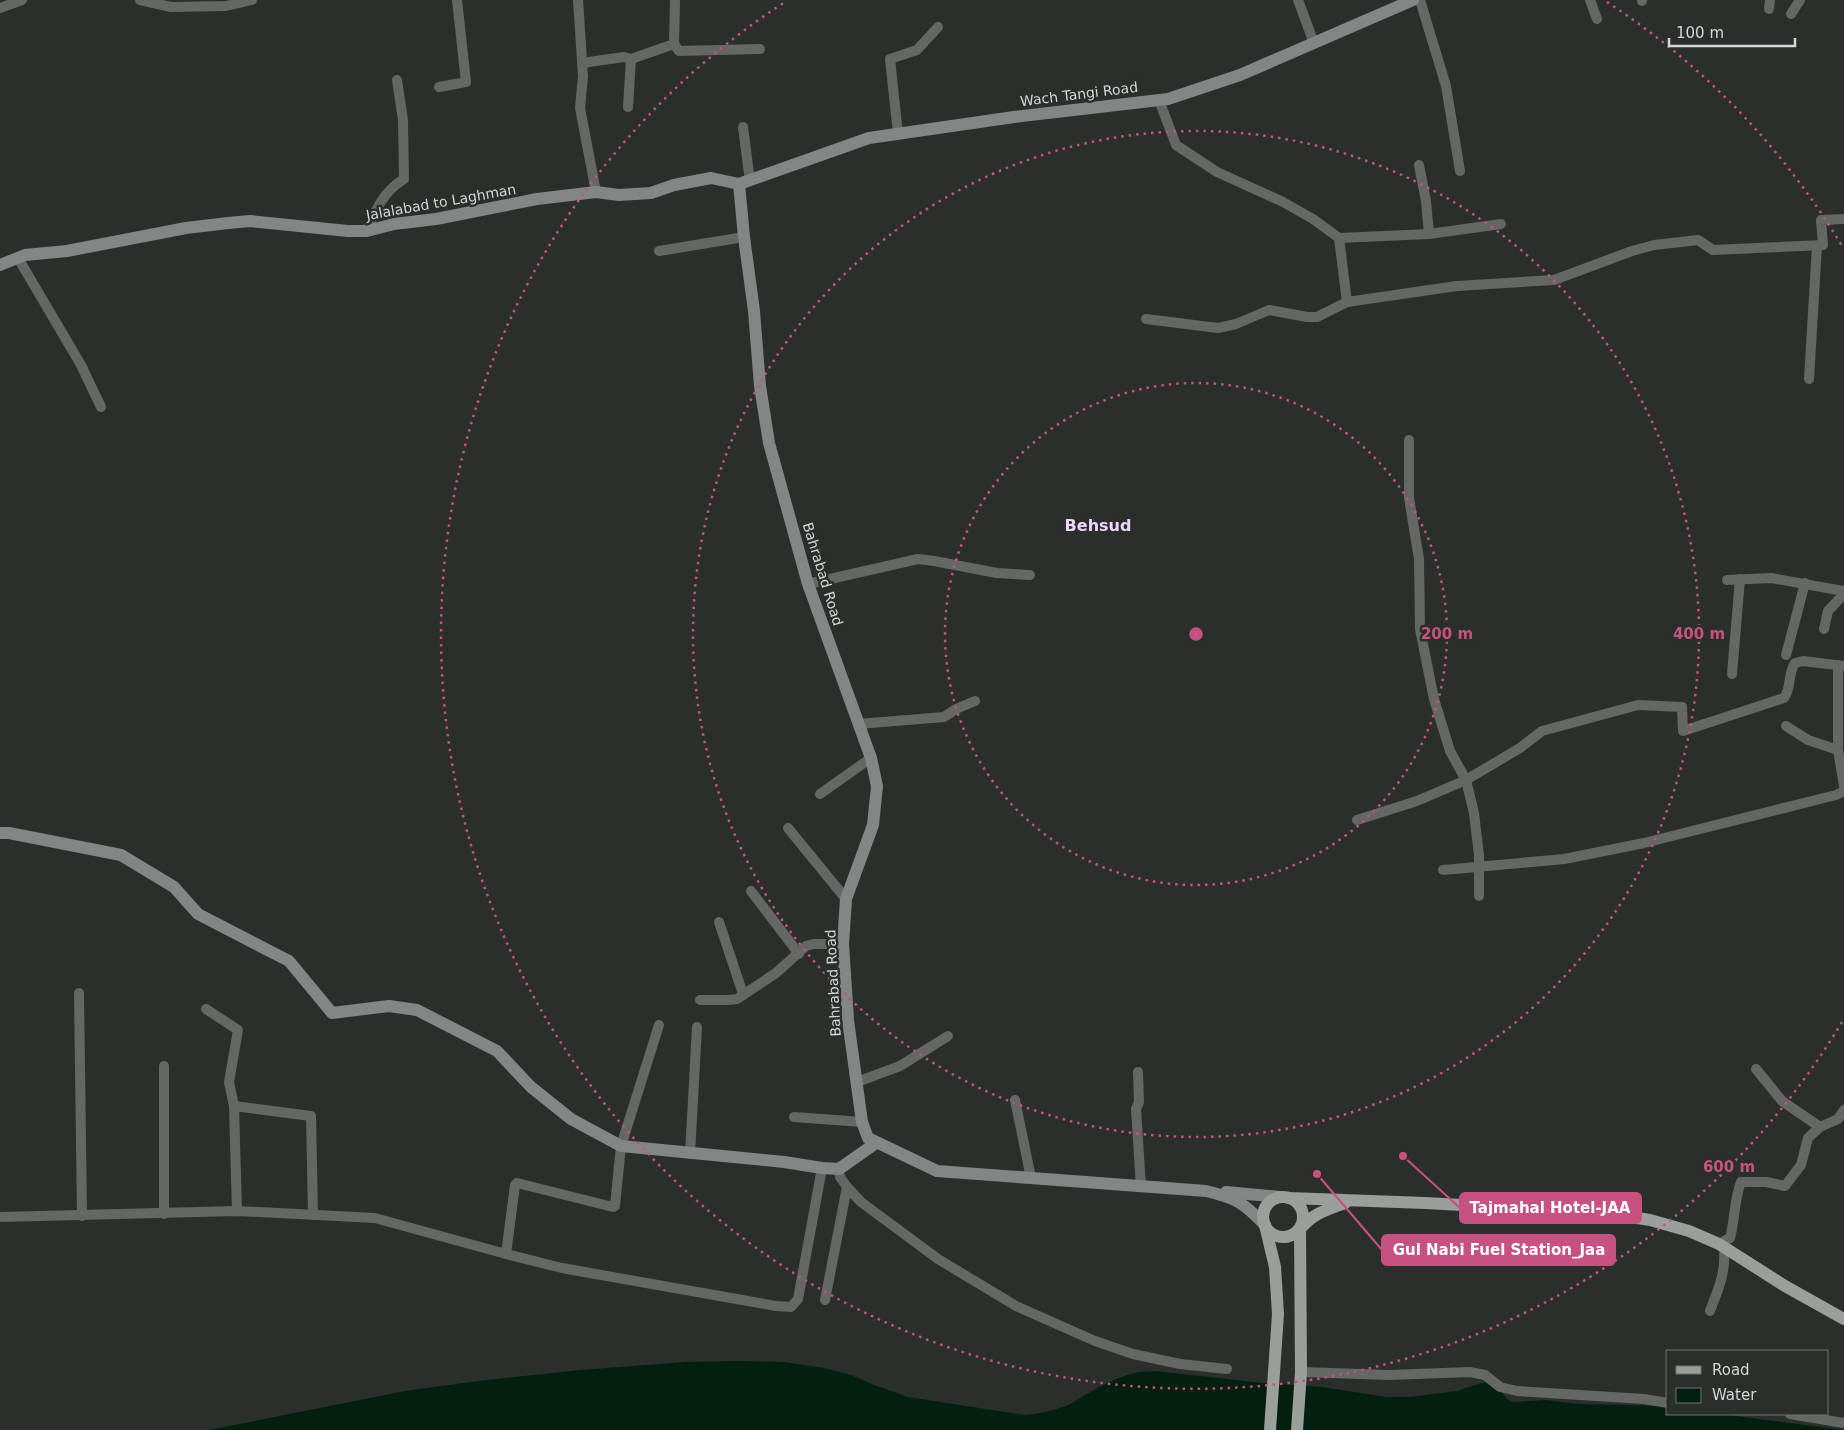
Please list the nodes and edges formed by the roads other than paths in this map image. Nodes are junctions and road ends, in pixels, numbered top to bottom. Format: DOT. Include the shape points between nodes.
graph roads {
  1 [pos="22,0"];
  2 [pos="140,0"];
  3 [pos="252,0"];
  4 [pos="457,0"];
  5 [pos="578,0"];
  6 [pos="675,0"];
  7 [pos="1298,0"];
  8 [pos="1413,0"];
  9 [pos="1420,0"];
  10 [pos="1590,0"];
  11 [pos="1800,0"];
  12 [pos="0,8"];
  13 [pos="1791,14"];
  14 [pos="1597,19"];
  15 [pos="938,27"];
  16 [pos="1314,43"];
  17 [pos="674,44"];
  18 [pos="760,49"];
  19 [pos="631,59"];
  20 [pos="582,63"];
  21 [pos="397,80"];
  22 [pos="439,87"];
  23 [pos="1159,100"];
  24 [pos="628,107"];
  25 [pos="743,127"];
  26 [pos="898,134"];
  27 [pos="1419,165"];
  28 [pos="1460,171"];
  29 [pos="744,182"];
  30 [pos="596,192"];
  31 [pos="1844,219"];
  32 [pos="1501,224"];
  33 [pos="367,231"];
  34 [pos="1429,234"];
  35 [pos="744,237"];
  36 [pos="1338,238"];
  37 [pos="1817,246"];
  38 [pos="659,251"];
  39 [pos="18,258"];
  40 [pos="0,265"];
  41 [pos="1347,302"];
  42 [pos="1146,319"];
  43 [pos="1808,379"];
  44 [pos="101,407"];
  45 [pos="1409,440"];
  46 [pos="1030,575"];
  47 [pos="1740,579"];
  48 [pos="1727,580"];
  49 [pos="1805,583"];
  50 [pos="808,584"];
  51 [pos="1844,593"];
  52 [pos="1824,629"];
  53 [pos="1786,655"];
  54 [pos="1841,666"];
  55 [pos="1732,674"];
  56 [pos="975,701"];
  57 [pos="858,724"];
  58 [pos="1786,726"];
  59 [pos="1838,750"];
  60 [pos="871,758"];
  61 [pos="1466,780"];
  62 [pos="1844,786"];
  63 [pos="1844,792"];
  64 [pos="820,794"];
  65 [pos="1358,820"];
  66 [pos="788,828"];
  67 [pos="0,833"];
  68 [pos="1479,867"];
  69 [pos="1443,870"];
  70 [pos="751,891"];
  71 [pos="1479,896"];
  72 [pos="846,899"];
  73 [pos="719,922"];
  74 [pos="843,944"];
  75 [pos="799,954"];
  76 [pos="79,993"];
  77 [pos="743,994"];
  78 [pos="700,1000"];
  79 [pos="206,1009"];
  80 [pos="659,1025"];
  81 [pos="697,1027"];
  82 [pos="948,1036"];
  83 [pos="164,1066"];
  84 [pos="1756,1070"];
  85 [pos="1138,1072"];
  86 [pos="857,1082"];
  87 [pos="1015,1100"];
  88 [pos="234,1106"];
  89 [pos="1844,1110"];
  90 [pos="794,1117"];
  91 [pos="862,1122"];
  92 [pos="1820,1127"];
  93 [pos="876,1143"];
  94 [pos="621,1146"];
  95 [pos="690,1154"];
  96 [pos="822,1168"];
  97 [pos="839,1169"];
  98 [pos="1031,1178"];
  99 [pos="847,1187"];
  100 [pos="1141,1187"];
  101 [pos="1206,1191"];
  102 [pos="1285,1198"];
  103 [pos="1352,1201"];
  104 [pos="237,1211"];
  105 [pos="164,1214"];
  106 [pos="313,1215"];
  107 [pos="82,1216"];
  108 [pos="0,1217"];
  109 [pos="1265,1225"];
  110 [pos="1300,1229"];
  111 [pos="1722,1246"];
  112 [pos="506,1254"];
  113 [pos="825,1300"];
  114 [pos="1710,1311"];
  115 [pos="1844,1319"];
  116 [pos="1227,1369"];
  117 [pos="1301,1377"];
  118 [pos="1666,1403"];
  119 [pos="1796,1415"];
  120 [pos="1844,1423"];
  121 [pos="1270,1430"];
  122 [pos="1297,1430"];
  1 -- 12 [label="street"];
  2 -- 3 [label="street" via="171,7 226,6"];
  4 -- 22 [label="street" via="466,82"];
  5 -- 20 [label="street"];
  6 -- 17 [label="street"];
  7 -- 16 [label="street"];
  8 -- 16 [label="main road, Wach Tangi Road"];
  9 -- 28 [label="street" via="1446,86"];
  10 -- 14 [label="street"];
  11 -- 13 [label="street"];
  15 -- 26 [label="street" via="917,50 890,59"];
  16 -- 23 [label="main road, Wach Tangi Road" via="1240,75"];
  17 -- 18 [label="street" via="679,52"];
  17 -- 19 [label="street"];
  19 -- 20 [label="street" via="624,57"];
  19 -- 24 [label="street"];
  20 -- 30 [label="street" via="580,108"];
  21 -- 33 [label="street" via="403,120 404,179 392,186 376,208"];
  23 -- 26 [label="main road, Wach Tangi Road"];
  23 -- 36 [label="street" via="1176,145 1217,172 1313,219"];
  25 -- 29 [label="street"];
  26 -- 29 [label="main road, Wach Tangi Road" via="869,138"];
  27 -- 34 [label="street"];
  29 -- 30 [label="main road, Jalalabad to Laghman" via="711,178 651,193 619,195"];
  29 -- 35 [label="main road, Bahrabad Road"];
  30 -- 33 [label="main road, Jalalabad to Laghman" via="537,199"];
  31 -- 37 [label="street" via="1820,220 1823,245"];
  32 -- 34 [label="street"];
  33 -- 39 [label="main road, Jalalabad to Laghman" via="250,221 186,228"];
  34 -- 36 [label="street"];
  35 -- 38 [label="street"];
  35 -- 50 [label="main road, Bahrabad Road" via="766,428"];
  36 -- 41 [label="street"];
  37 -- 41 [label="street" via="1713,250 1698,240 1654,245 1554,280 1457,286"];
  37 -- 43 [label="street"];
  39 -- 40 [label="main road, Jalalabad to Laghman"];
  39 -- 44 [label="street" via="81,365"];
  41 -- 42 [label="street" via="1317,317 1269,310 1218,328"];
  45 -- 61 [label="street" via="1409,498 1418,559 1420,629 1434,699 1450,751"];
  46 -- 50 [label="street" via="998,573 918,559"];
  47 -- 48 [label="street"];
  47 -- 49 [label="street" via="1771,578"];
  47 -- 55 [label="street"];
  49 -- 51 [label="street"];
  49 -- 53 [label="street"];
  50 -- 57 [label="main road, Bahrabad Road"];
  51 -- 52 [label="street" via="1828,611"];
  54 -- 59 [label="street"];
  54 -- 61 [label="street" via="1803,661 1795,663 1790,670 1788,693 1784,698 1683,731 1682,707 1638,705 1542,730 1520,748"];
  56 -- 57 [label="street" via="944,717"];
  57 -- 60 [label="main road, Bahrabad Road"];
  58 -- 59 [label="street" via="1808,740"];
  59 -- 62 [label="street"];
  60 -- 64 [label="street"];
  60 -- 72 [label="main road, Bahrabad Road" via="877,786 873,825"];
  61 -- 65 [label="street" via="1417,801"];
  61 -- 68 [label="street" via="1474,813"];
  63 -- 68 [label="street" via="1573,858"];
  66 -- 72 [label="street"];
  67 -- 94 [label="main road" via="9,832 121,855 174,887 198,914 289,961 332,1013 389,1006 417,1010 497,1051 531,1087 571,1119"];
  68 -- 69 [label="street"];
  68 -- 71 [label="street"];
  70 -- 75 [label="street"];
  72 -- 74 [label="main road, Bahrabad Road"];
  73 -- 77 [label="street"];
  74 -- 75 [label="street" via="813,944"];
  74 -- 86 [label="main road, Bahrabad Road" via="848,1020"];
  75 -- 77 [label="street"];
  76 -- 107 [label="street"];
  77 -- 78 [label="street" via="728,1000"];
  79 -- 88 [label="street" via="238,1030 229,1082"];
  80 -- 94 [label="street"];
  81 -- 95 [label="street"];
  82 -- 86 [label="street" via="900,1066"];
  83 -- 105 [label="street"];
  84 -- 92 [label="street" via="1782,1100"];
  85 -- 100 [label="street" via="1136,1109"];
  86 -- 91 [label="main road, Bahrabad Road"];
  87 -- 98 [label="street"];
  88 -- 104 [label="street"];
  88 -- 106 [label="street" via="311,1116"];
  89 -- 92 [label="street" via="1838,1118"];
  90 -- 91 [label="street"];
  91 -- 93 [label="main road, Bahrabad Road" via="868,1138"];
  92 -- 111 [label="street" via="1808,1138 1801,1165 1785,1186 1741,1182 1730,1238"];
  93 -- 97 [label="main road"];
  93 -- 98 [label="main road" via="936,1171"];
  94 -- 95 [label="main road"];
  94 -- 112 [label="street" via="613,1207 517,1183"];
  95 -- 96 [label="main road"];
  96 -- 97 [label="main road"];
  96 -- 112 [label="street" via="798,1299 791,1306 562,1268"];
  97 -- 99 [label="street"];
  98 -- 100 [label="main road"];
  99 -- 113 [label="street"];
  99 -- 116 [label="street" via="861,1202 938,1259 1016,1306 1133,1354"];
  100 -- 101 [label="main road"];
  101 -- 102 [label="main road"];
  101 -- 109 [label="main road" via="1229,1196 1242,1203"];
  102 -- 103 [label="main road"];
  102 -- 109 [label="main road" via="1274,1199 1266,1207"];
  102 -- 110 [label="main road" via="1302,1210 1304,1216"];
  103 -- 110 [label="main road" via="1323,1210"];
  103 -- 111 [label="main road" via="1606,1213 1689,1231"];
  104 -- 105 [label="street"];
  104 -- 106 [label="street"];
  105 -- 107 [label="street"];
  106 -- 112 [label="street" via="375,1218"];
  107 -- 108 [label="street"];
  109 -- 110 [label="main road" via="1278,1236 1290,1236"];
  109 -- 121 [label="main road" via="1275,1267 1278,1314"];
  110 -- 117 [label="main road"];
  111 -- 114 [label="street" via="1725,1264"];
  111 -- 115 [label="main road"];
  117 -- 118 [label="street" via="1470,1372 1485,1375 1500,1387 1517,1391"];
  117 -- 122 [label="main road"];
  119 -- 120 [label="street"];
}
